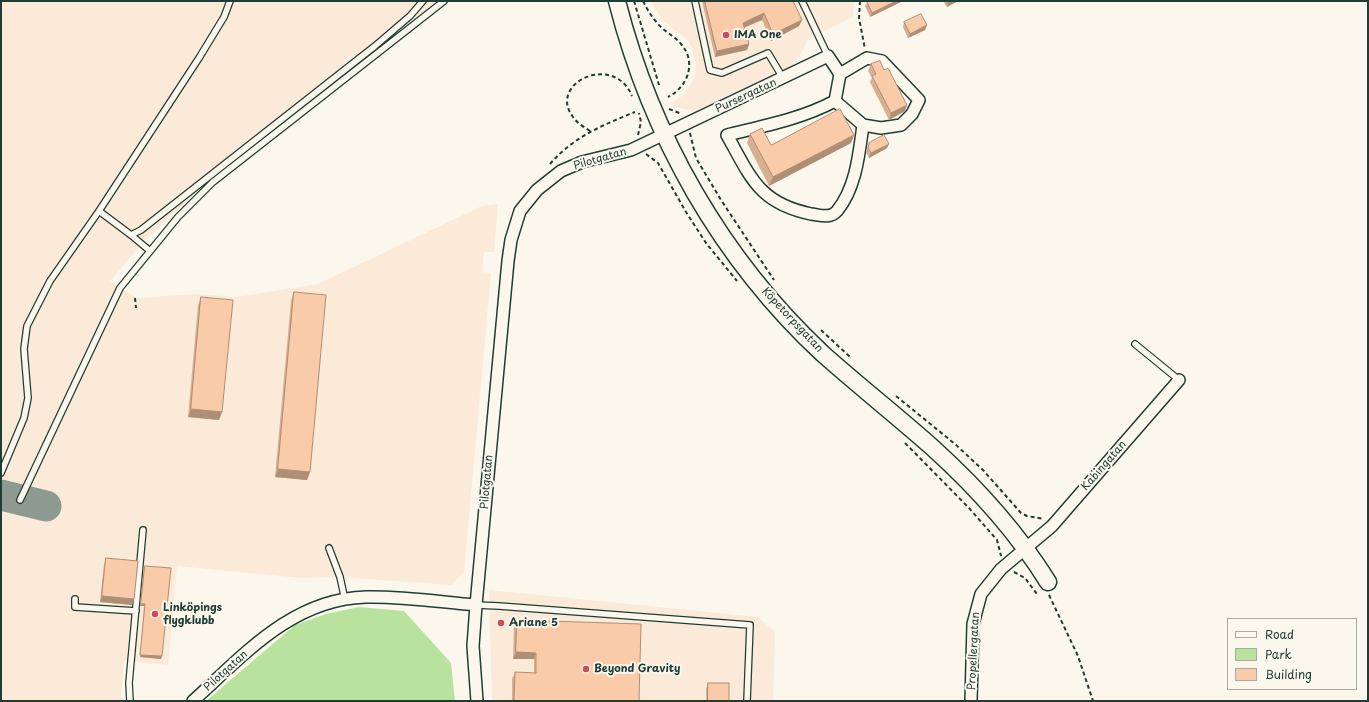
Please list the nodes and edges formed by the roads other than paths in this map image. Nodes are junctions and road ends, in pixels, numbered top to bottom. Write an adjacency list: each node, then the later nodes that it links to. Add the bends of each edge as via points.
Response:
1 (230, 1): 13 (lane, via 224,17 199,58)
2 (423, 1): 14 (lane, via 410,16 375,46 142,230)
3 (444, 1): 15 (lane, via 212,182)
4 (617, 1): 12 (street, Köpetorpsgatan, via 633,58)
5 (695, 1): 9 (lane, via 710,70 722,73 768,53)
6 (802, 1): 7 (lane)
7 (828, 56): 8 (street); 9 (street, Pursergatan)
8 (840, 74): 10 (street); 11 (street, via 867,58 882,61 919,100 912,114 901,125 882,128)
9 (783, 78): 12 (street, Pursergatan)
10 (835, 101): 11 (street); 11 (street, via 798,118 727,135 744,169 762,192 791,209 828,217 836,212 850,187 858,160)
11 (863, 125)
12 (664, 134): 22 (street, Köpetorpsgatan, via 687,180 718,232 766,294 822,353 952,466); 26 (street, Pilotgatan, via 615,155 582,162 561,171 529,199 520,211 507,268)
13 (99, 211): 14 (lane); 18 (lane, via 50,282 27,326 24,349 28,398 24,418)
14 (130, 235): 15 (lane)
15 (150, 251): 19 (lane, via 120,288)
16 (1135, 344): 17 (lane)
17 (1179, 380): 22 (street, Kabingatan, via 1052,526)
18 (1, 473)
19 (20, 500)
20 (143, 530): 27 (lane)
21 (329, 548): 25 (lane)
22 (1026, 549): 23 (street, Köpetorpsgatan); 32 (street, Propellergatan, via 1001,569 981,594 973,624)
23 (1048, 582)
24 (75, 599): 27 (lane, via 75,607)
25 (345, 600): 26 (street, Pilotgatan, via 366,597); 29 (street, Pilotgatan, via 320,606 281,624)
26 (476, 605): 30 (street, via 473,646); 31 (lane, via 750,625)
27 (136, 611): 28 (lane)
28 (130, 701)
29 (193, 701)
30 (477, 701)
31 (747, 701)
32 (972, 701)

